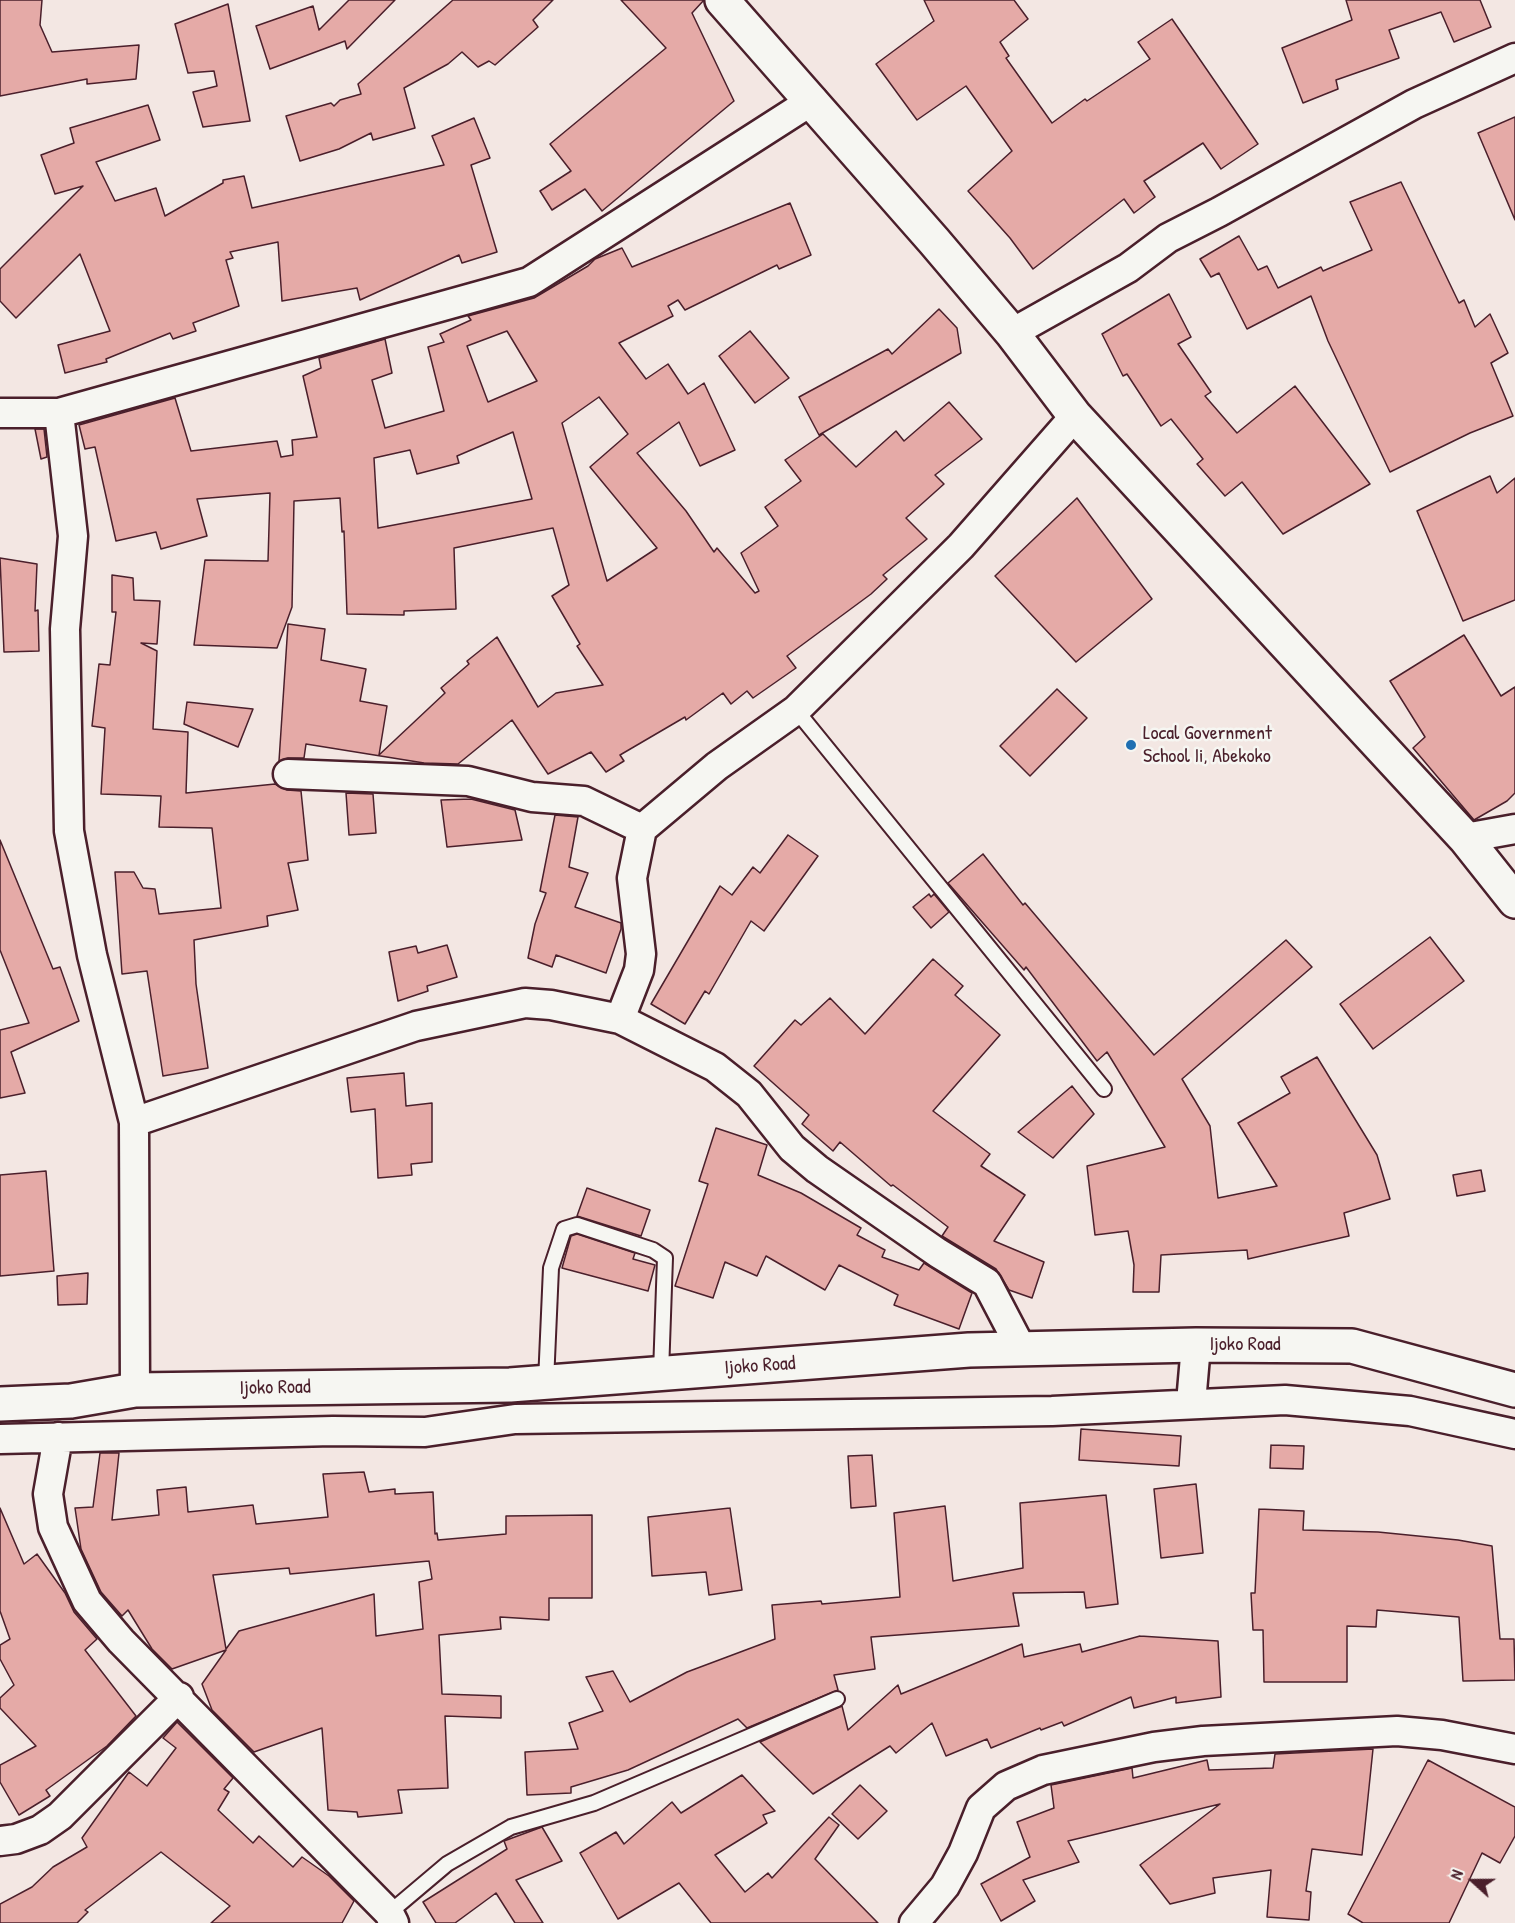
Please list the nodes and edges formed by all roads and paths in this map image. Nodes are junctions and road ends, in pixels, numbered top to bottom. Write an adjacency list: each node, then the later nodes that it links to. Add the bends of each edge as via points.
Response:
1 (722, 0): 3 (main road)
2 (1515, 58): 4 (street, via 1414,104 1168,238 1128,268)
3 (813, 100): 4 (main road); 6 (street, via 529,282)
4 (1012, 333): 7 (main road)
5 (0, 413): 6 (street)
6 (59, 413): 16 (street, via 73,537 65,629 69,831 92,955)
7 (1075, 416): 8 (street, via 961,546); 12 (main road)
8 (796, 710): 10 (street, via 717,766); 15 (lane)
9 (288, 774): 10 (street, via 468,781 532,797 584,801)
10 (642, 829): 14 (street, via 632,878 641,954 639,970)
11 (1515, 829): 12 (street)
12 (1465, 838): 13 (main road)
13 (1515, 901)
14 (620, 1019): 16 (street, via 551,1005 525,1004 416,1026); 18 (street, via 715,1067 749,1094 792,1148 817,1169 987,1283)
15 (1104, 1089)
16 (134, 1122): 21 (street)
17 (1196, 1345): 18 (main road, Ijoko Road); 22 (main road, Ijoko Road, via 1352,1346); 23 (street)
18 (1021, 1348): 19 (main road, Ijoko Road)
19 (661, 1373): 20 (main road, Ijoko Road); 20 (lane, via 665,1258 653,1250 577,1225 564,1229 551,1268)
20 (546, 1382): 21 (main road, Ijoko Road)
21 (135, 1390): 24 (main road, Ijoko Road, via 71,1401)
22 (1515, 1390)
23 (1191, 1403): 25 (street, via 1285,1400 1410,1411); 26 (street, via 1052,1411 514,1419 425,1431)
24 (0, 1404)
25 (1515, 1434)
26 (58, 1437): 27 (street); 28 (street, via 48,1494 53,1527 87,1601 121,1641)
27 (0, 1439)
28 (179, 1697): 31 (street, via 60,1816 40,1830); 32 (street)
29 (837, 1699): 32 (lane, via 594,1803 511,1827 447,1864)
30 (1515, 1749): 33 (street, via 1397,1731 1203,1741 1043,1770 1006,1786 981,1808 945,1886)
31 (0, 1841)
32 (392, 1918)
33 (914, 1923)

